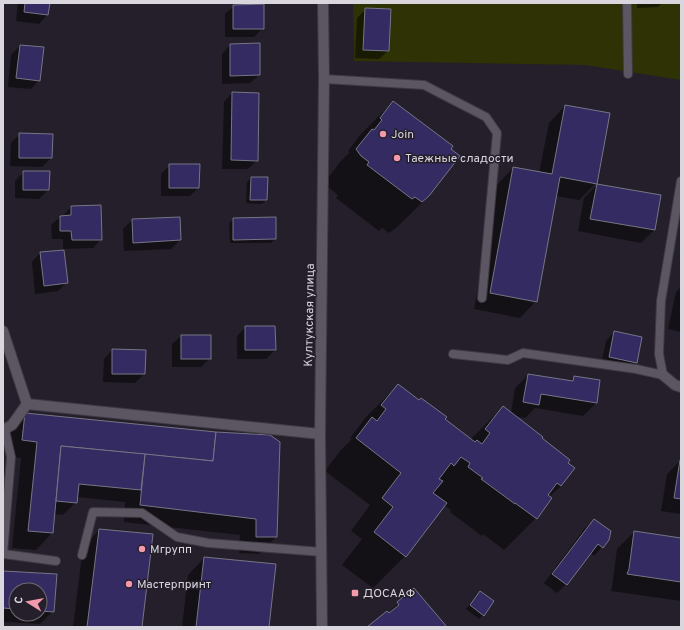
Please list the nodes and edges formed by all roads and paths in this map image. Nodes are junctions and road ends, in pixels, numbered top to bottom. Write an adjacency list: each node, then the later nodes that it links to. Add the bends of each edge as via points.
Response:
1 (323, 3): 4 (street, Култукская улица)
2 (627, 3): 3 (lane)
3 (628, 74)
4 (324, 79): 6 (lane, via 424,85 486,117 497,134); 13 (street, Култукская улица)
5 (681, 181): 9 (lane, via 661,301 659,354)
6 (482, 298)
7 (3, 331): 11 (street)
8 (453, 354): 9 (lane, via 508,360 523,354)
9 (663, 375): 10 (street)
10 (681, 387)
11 (27, 404): 12 (street, via 12,426); 13 (street)
12 (4, 430): 15 (lane, via 11,457)
13 (320, 434): 14 (street, Култукская улица)
14 (322, 552): 16 (lane, via 177,538 142,513 93,512); 18 (street, Култукская улица)
15 (3, 554): 17 (lane)
16 (82, 555)
17 (56, 561)
18 (322, 627)

